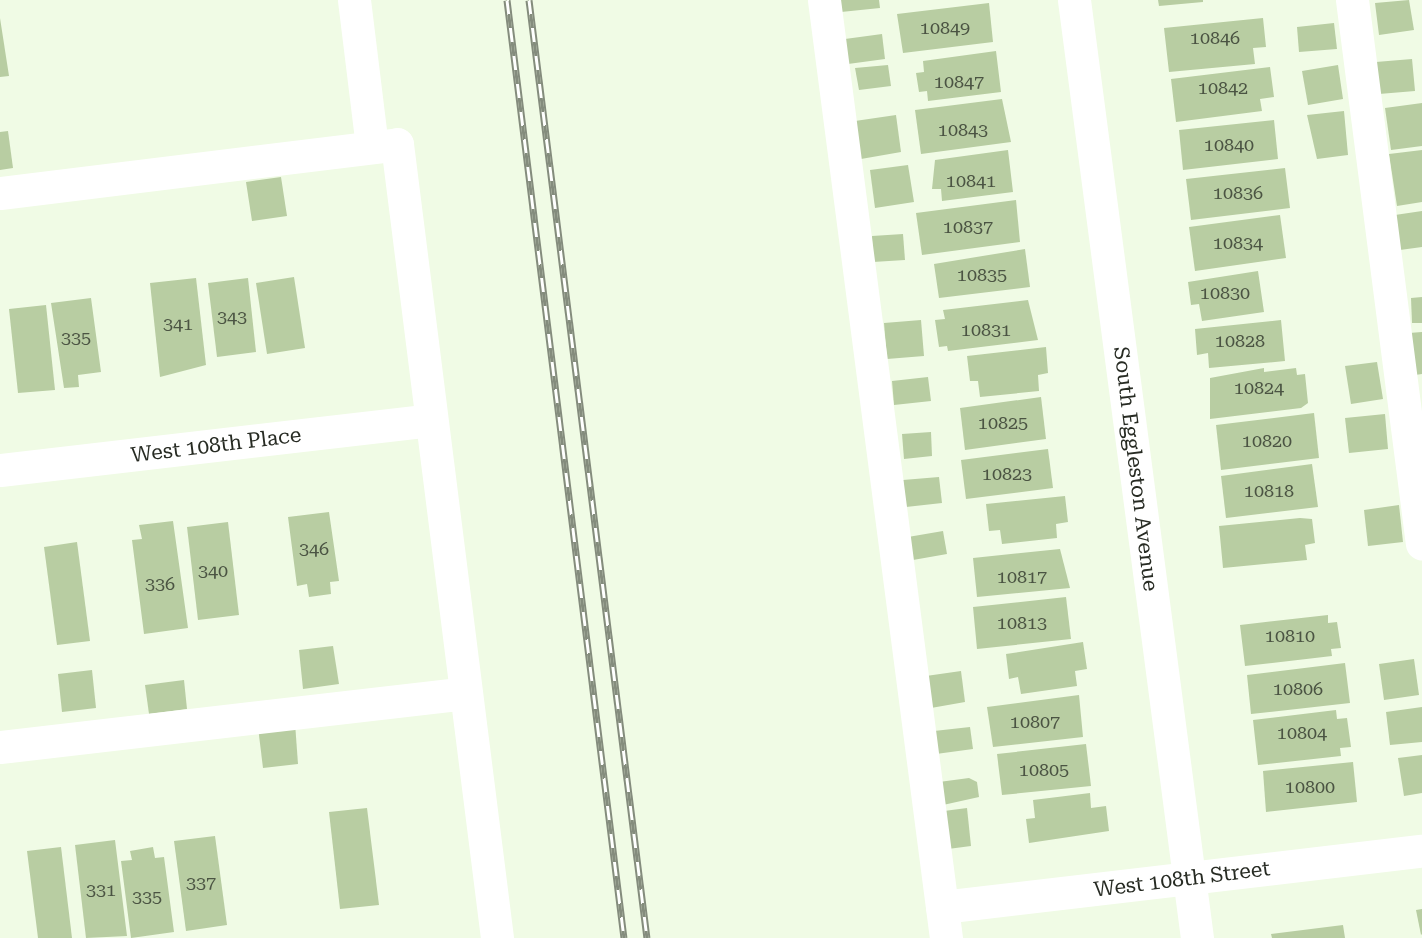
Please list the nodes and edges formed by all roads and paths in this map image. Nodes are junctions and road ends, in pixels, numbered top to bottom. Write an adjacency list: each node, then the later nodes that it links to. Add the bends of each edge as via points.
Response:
1 (354, 0): 5 (street)
2 (824, 0): 14 (street)
3 (1074, 0): 13 (street, South Eggleston Avenue)
4 (1352, 0): 9 (street)
5 (372, 147): 6 (street); 7 (street, via 397,144)
6 (0, 193)
7 (431, 420): 8 (street, West 108th Place); 10 (street)
8 (0, 471)
9 (1422, 544)
10 (466, 693): 11 (street); 15 (street)
11 (0, 747)
12 (1422, 850): 13 (street, West 108th Street)
13 (1189, 878): 14 (street, West 108th Street); 16 (street, South Eggleston Avenue)
14 (944, 923)
15 (497, 938)
16 (1197, 938)

